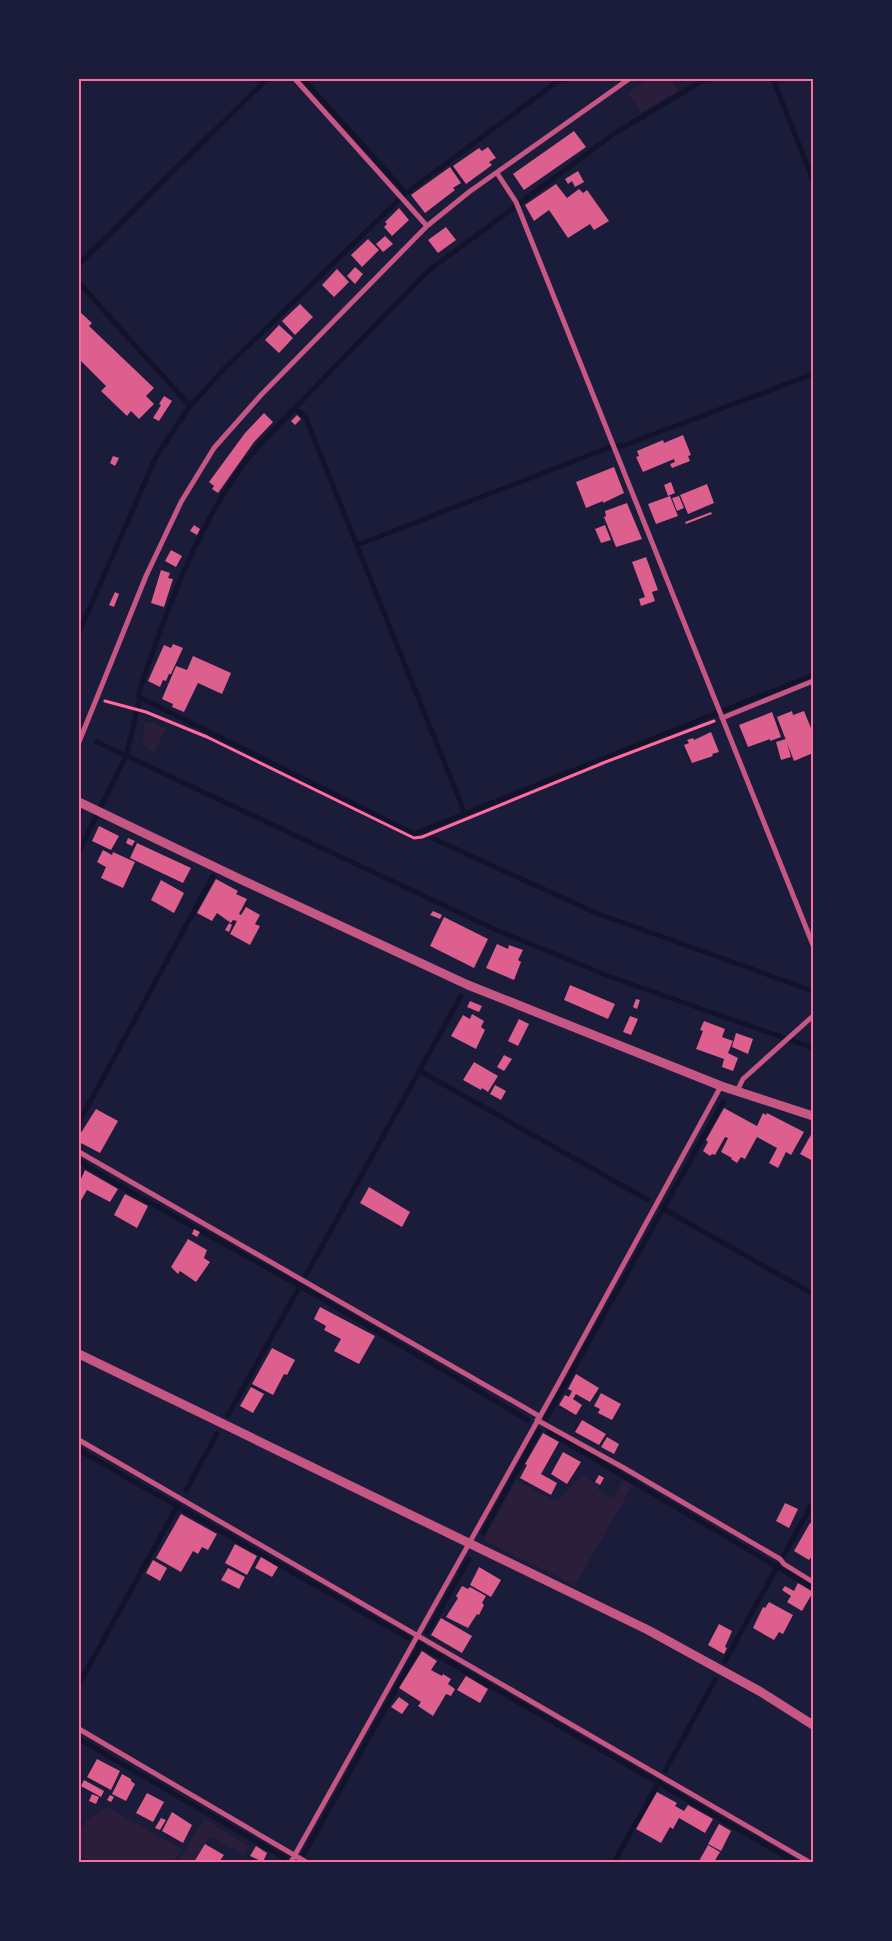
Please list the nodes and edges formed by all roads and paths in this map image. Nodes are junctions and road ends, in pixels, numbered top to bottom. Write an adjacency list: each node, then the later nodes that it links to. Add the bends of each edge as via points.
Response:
1 (295, 79): 4 (street)
2 (629, 79): 3 (street)
3 (497, 173): 4 (street); 7 (street, via 520,210)
4 (427, 226): 6 (street, via 261,395 214,448 181,502 146,576)
5 (813, 681): 7 (street)
6 (98, 697): 7 (path, via 207,737 414,838); 8 (street)
7 (720, 714): 10 (street)
8 (79, 742)
9 (79, 802): 12 (street, via 468,985)
10 (813, 945)
11 (813, 1016): 13 (street, via 743,1079)
12 (721, 1086): 13 (street); 17 (street)
13 (737, 1091): 14 (street)
14 (813, 1116)
15 (79, 1152): 17 (street)
16 (79, 1354): 19 (street)
17 (538, 1418): 19 (street); 20 (street, via 747,1539)
18 (79, 1440): 21 (street)
19 (468, 1542): 21 (street); 22 (street, via 648,1630 761,1692)
20 (813, 1582)
21 (417, 1635): 24 (street); 27 (street)
22 (813, 1725)
23 (79, 1729): 24 (street)
24 (294, 1856): 25 (street); 26 (street)
25 (291, 1862)
26 (306, 1862)
27 (809, 1862)

